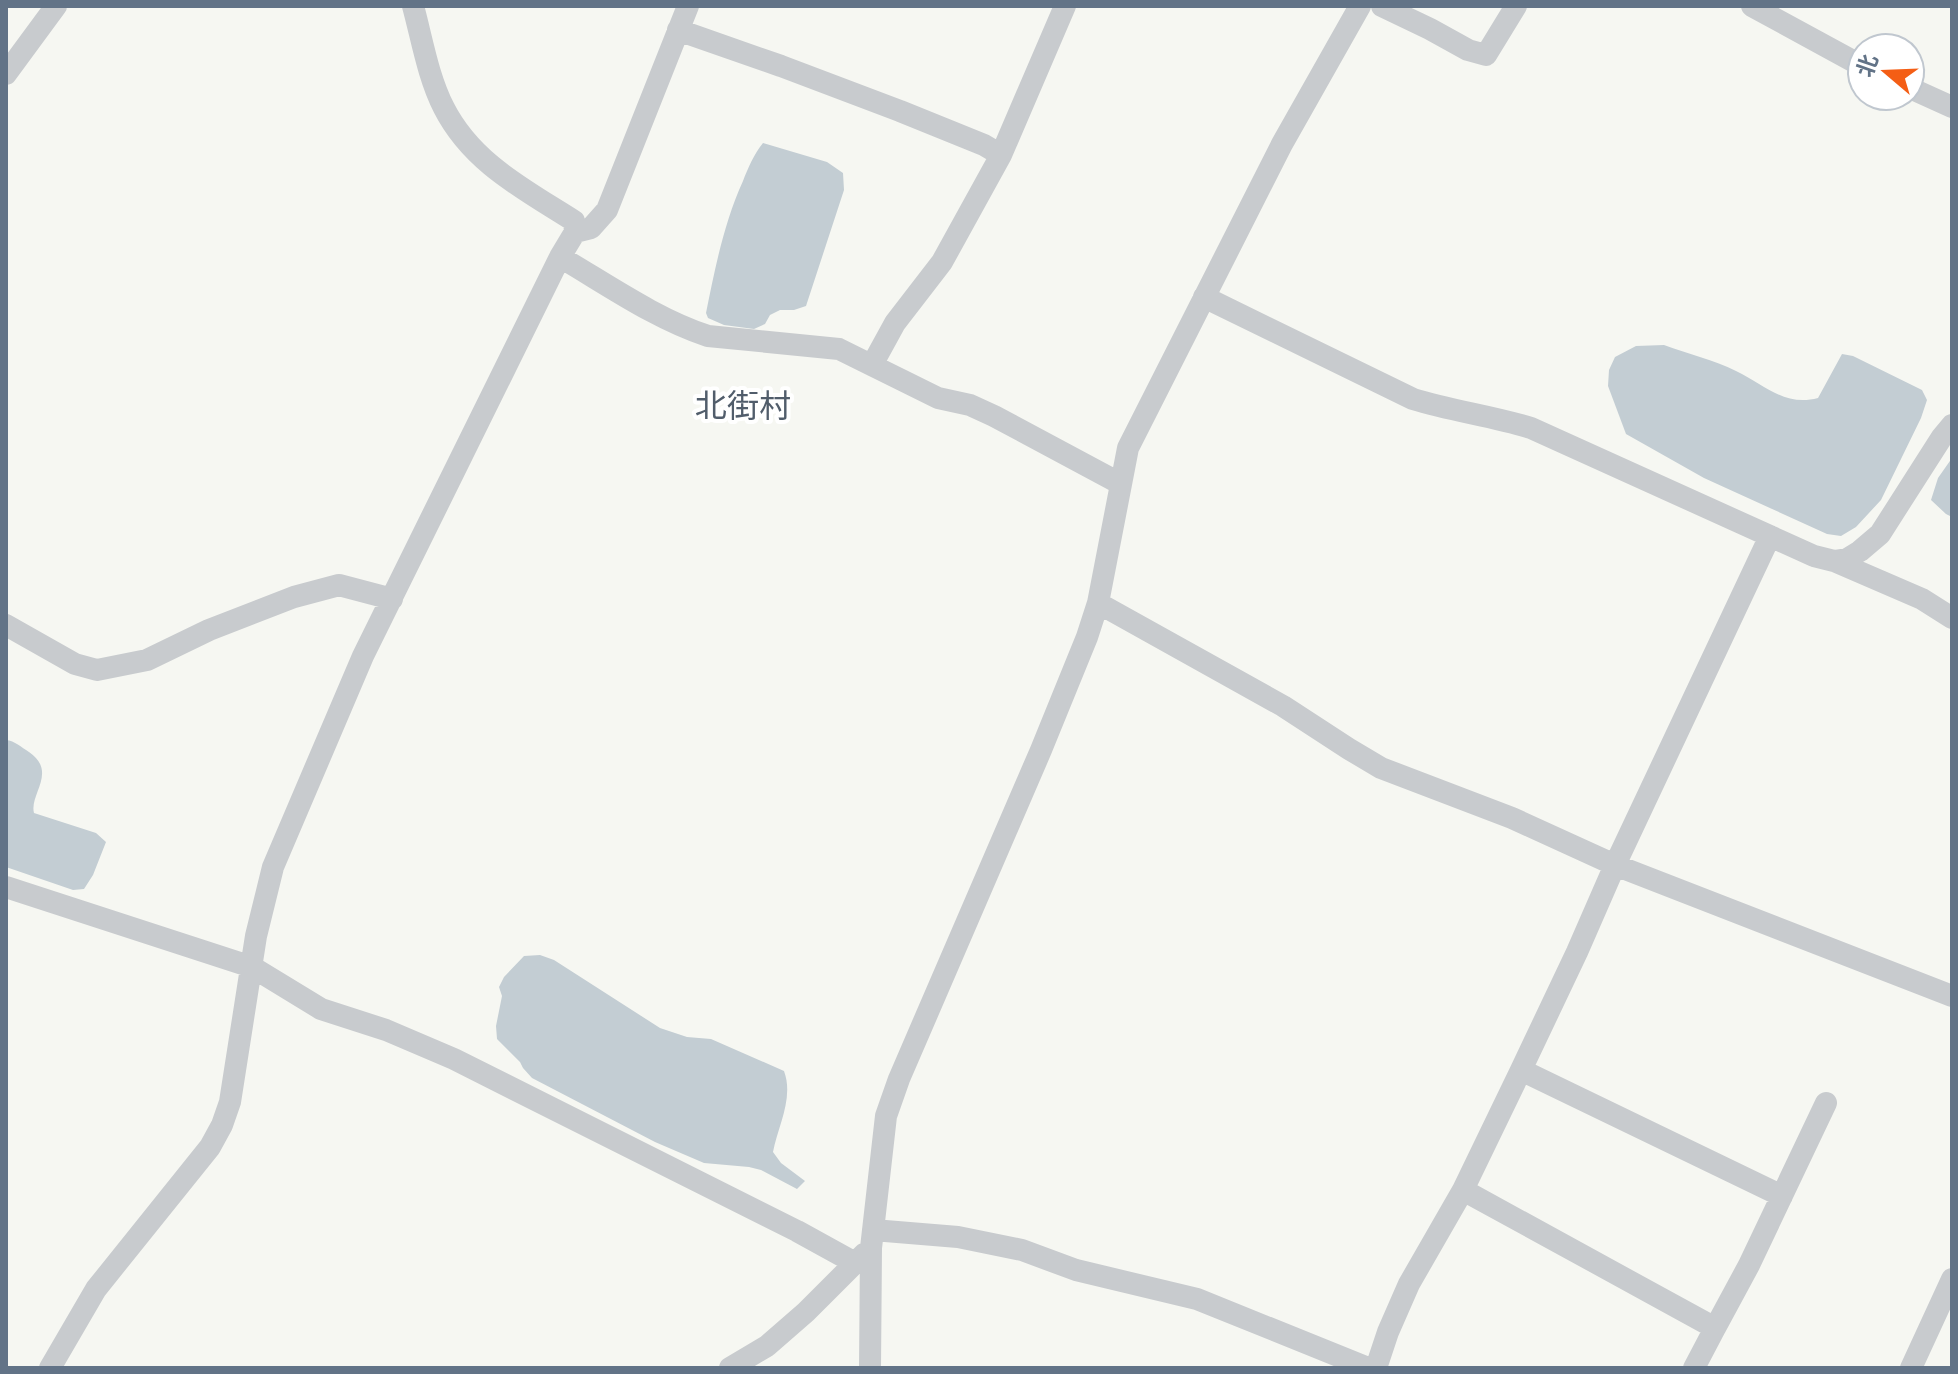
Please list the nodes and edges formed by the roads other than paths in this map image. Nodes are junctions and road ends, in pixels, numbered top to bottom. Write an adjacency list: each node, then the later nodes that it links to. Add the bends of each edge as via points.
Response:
1 (56, 6): 11 (street)
2 (413, 6): 15 (street, via 444,107 464,137 492,168 574,221)
3 (688, 6): 9 (street)
4 (1065, 6): 14 (street)
5 (1360, 6): 17 (street)
6 (1382, 6): 7 (street, via 1486,55)
7 (1516, 6)
8 (1752, 6): 10 (street)
9 (678, 30): 14 (street, via 900,111); 15 (street, via 607,210 591,228)
10 (1846, 57)
11 (6, 74)
12 (1926, 95): 13 (street)
13 (1952, 107)
14 (1001, 155): 18 (street, via 942,262 895,323)
15 (575, 232): 16 (street)
16 (560, 257): 18 (street, via 661,316 708,336 839,349); 23 (street)
17 (1204, 297): 20 (street, via 1128,448); 21 (street, via 1413,399 1531,428)
18 (872, 365): 20 (street, via 938,398 970,405)
19 (1952, 425): 22 (street, via 1880,534 1847,559)
20 (1121, 484): 24 (street)
21 (1770, 536): 22 (street); 27 (street)
22 (1834, 561): 25 (street, via 1922,599)
23 (392, 599): 26 (street, via 339,585 209,630 147,660 97,670 75,664); 29 (street, via 273,867)
24 (1098, 603): 27 (street, via 1283,706 1381,768); 35 (street, via 1041,750 899,1079 886,1116)
25 (1952, 618)
26 (6, 625)
27 (1615, 865): 30 (street); 31 (street)
28 (6, 887): 29 (street)
29 (252, 967): 35 (street, via 321,1009 454,1059 797,1231); 39 (street, via 237,1068 222,1125 96,1289)
30 (1952, 996)
31 (1521, 1070): 33 (street); 34 (street)
32 (1826, 1103): 34 (street)
33 (1463, 1190): 38 (street); 43 (street, via 1409,1284)
34 (1782, 1196): 38 (street)
35 (866, 1247): 40 (street, via 806,1312 767,1346); 41 (street); 42 (street, via 958,1237 1022,1250 1076,1270 1197,1299)
36 (1952, 1279): 37 (street)
37 (1943, 1318): 45 (street)
38 (1715, 1328): 44 (street)
39 (50, 1368)
40 (730, 1368)
41 (870, 1368)
42 (1368, 1368)
43 (1376, 1368)
44 (1694, 1368)
45 (1911, 1368)

